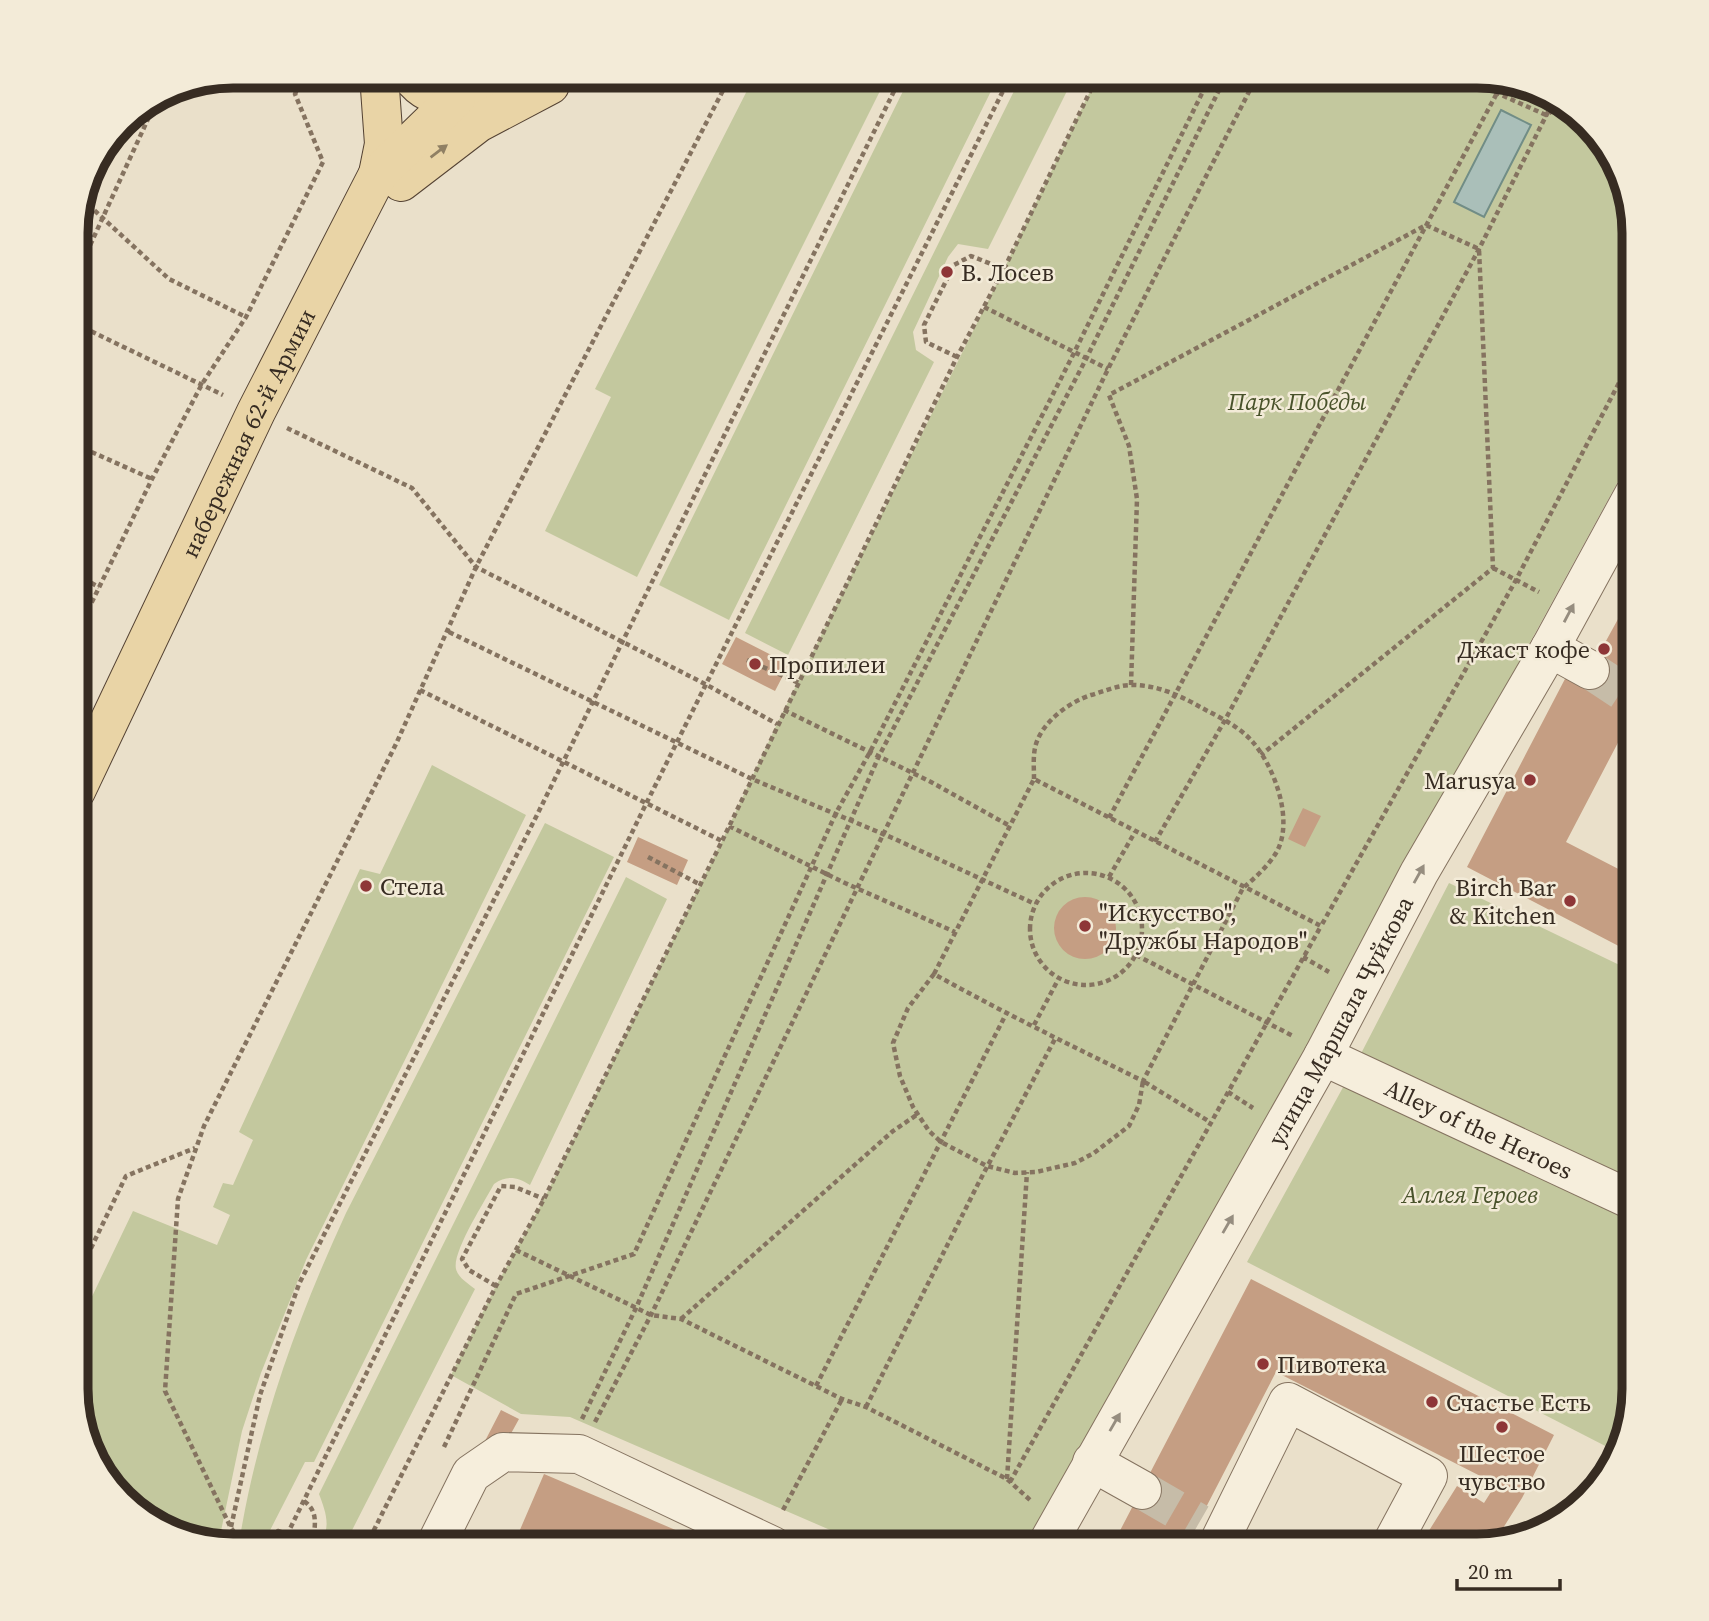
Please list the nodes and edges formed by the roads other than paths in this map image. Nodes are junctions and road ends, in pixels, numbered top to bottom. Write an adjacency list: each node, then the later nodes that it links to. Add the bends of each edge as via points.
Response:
1 (379, 88): 7 (main road)
2 (400, 88): 7 (main road)
3 (423, 88): 4 (main road, via 440,97)
4 (477, 88)
5 (480, 88): 7 (main road, набережная 62-й Армии)
6 (547, 88): 8 (main road, one-way to 6, via 415,170 478,122)
7 (381, 159): 8 (main road, набережная 62-й Армии)
8 (351, 228): 12 (main road, набережная 62-й Армии, via 256,412)
9 (1621, 516): 10 (street, улица Маршала Чуйкова, one-way to 9)
10 (1550, 648): 11 (street); 13 (street, улица Маршала Чуйкова, one-way to 10, via 1419,873)
11 (1590, 670)
12 (88, 766)
13 (1323, 1056): 14 (street, Alley of the Heroes); 15 (street, улица Маршала Чуйкова, one-way to 13)
14 (1621, 1195)
15 (1092, 1462): 16 (street); 19 (street, улица Маршала Чуйкова)
16 (1142, 1490)
17 (441, 1534): 18 (street, via 471,1474 503,1452 572,1454)
18 (747, 1534)
19 (1053, 1534)
20 (1213, 1534): 21 (street, via 1288,1402 1428,1476)
21 (1397, 1534)

